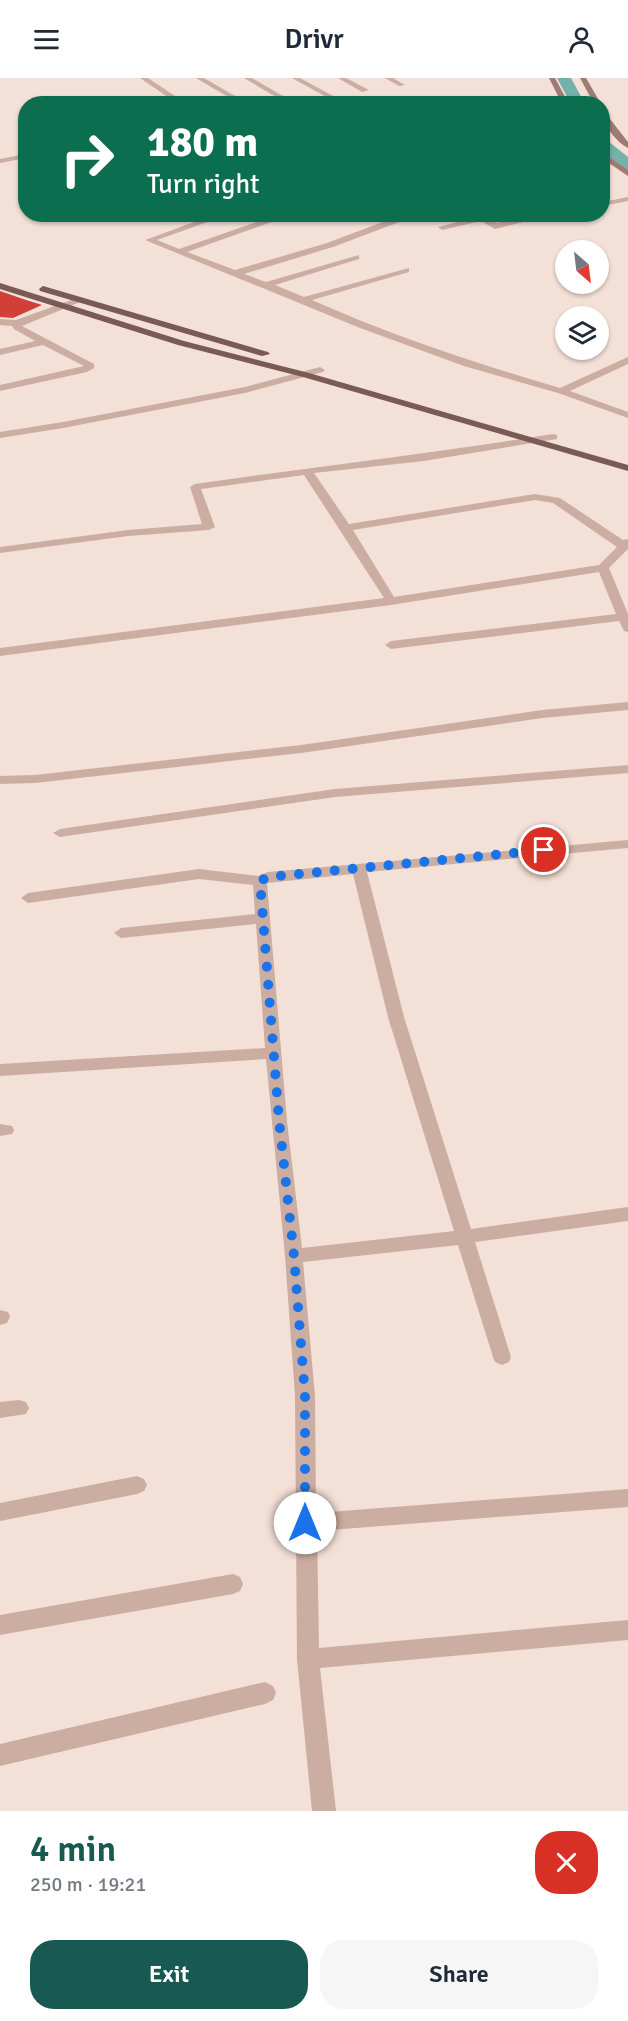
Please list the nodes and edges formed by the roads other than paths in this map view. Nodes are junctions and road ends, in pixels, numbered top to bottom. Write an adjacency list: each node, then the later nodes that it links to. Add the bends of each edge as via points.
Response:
1 (143, 78): 11 (street)
2 (199, 78): 12 (street)
3 (247, 78): 13 (street)
4 (295, 78): 14 (street)
5 (341, 78): 10 (street)
6 (388, 78): 9 (street)
7 (552, 78): 15 (street)
8 (583, 78): 16 (street)
9 (400, 85)
10 (365, 90)
11 (171, 96)
12 (232, 96)
13 (280, 96)
14 (330, 96)
15 (562, 96)
16 (593, 96)
17 (610, 125): 18 (street)
18 (628, 146)
19 (18, 158): 21 (street)
20 (610, 160): 22 (street)
21 (0, 161)
22 (628, 174)
23 (628, 199): 24 (street)
24 (610, 203)
25 (202, 222): 34 (street, via 149,240)
26 (266, 222): 34 (street)
27 (391, 222): 37 (street)
28 (474, 222): 31 (street)
29 (483, 222): 30 (street, via 495,226)
30 (514, 222)
31 (442, 227)
32 (474, 231): 33 (street)
33 (441, 237)
34 (180, 251): 37 (street)
35 (356, 257): 39 (street)
36 (406, 270): 42 (street)
37 (236, 273): 39 (street)
38 (0, 276): 41 (main road)
39 (267, 285): 42 (street)
40 (0, 286): 43 (main road)
41 (80, 300): 43 (street); 49 (main road)
42 (304, 300): 52 (street, via 467,364)
43 (64, 307): 45 (street); 50 (main road, via 181,343)
44 (0, 322): 45 (street)
45 (17, 323): 46 (street, via 17,327)
46 (44, 342): 47 (street); 51 (street, via 91,366)
47 (0, 352)
48 (628, 360): 52 (street)
49 (320, 370): 50 (street); 55 (main road)
50 (306, 375): 54 (street, via 273,385); 56 (main road)
51 (0, 388)
52 (561, 391): 53 (street)
53 (628, 415)
54 (0, 435)
55 (554, 437): 56 (street); 57 (main road)
56 (532, 442): 58 (main road); 59 (street)
57 (628, 458)
58 (628, 468)
59 (307, 471): 60 (street); 62 (street, via 195,487 209,526)
60 (346, 528): 61 (street, via 535,497 556,500); 64 (street)
61 (626, 544): 63 (street)
62 (0, 550)
63 (603, 568): 64 (street); 65 (street)
64 (391, 602): 67 (street)
65 (626, 622): 66 (street)
66 (392, 645)
67 (0, 652)
68 (628, 706): 70 (street, via 542,714 301,749)
69 (628, 769): 71 (street, via 335,793)
70 (0, 780)
71 (60, 833)
72 (628, 844): 73 (street)
73 (359, 867): 74 (street); 81 (street, via 396,1017)
74 (260, 881): 75 (street, via 199,874); 76 (street)
75 (28, 898)
76 (264, 918): 77 (street); 78 (street)
77 (121, 933)
78 (274, 1053): 79 (street); 82 (street)
79 (0, 1070)
80 (628, 1214): 81 (street)
81 (464, 1237): 82 (street); 83 (street)
82 (294, 1256): 87 (street, via 305,1396)
83 (502, 1357)
84 (137, 1485): 86 (street)
85 (628, 1498): 87 (street)
86 (0, 1512)
87 (305, 1523): 91 (street)
88 (233, 1584): 89 (street)
89 (0, 1625)
90 (628, 1630): 91 (street)
91 (308, 1659): 94 (street)
92 (265, 1693): 93 (street)
93 (0, 1755)
94 (324, 1811)

